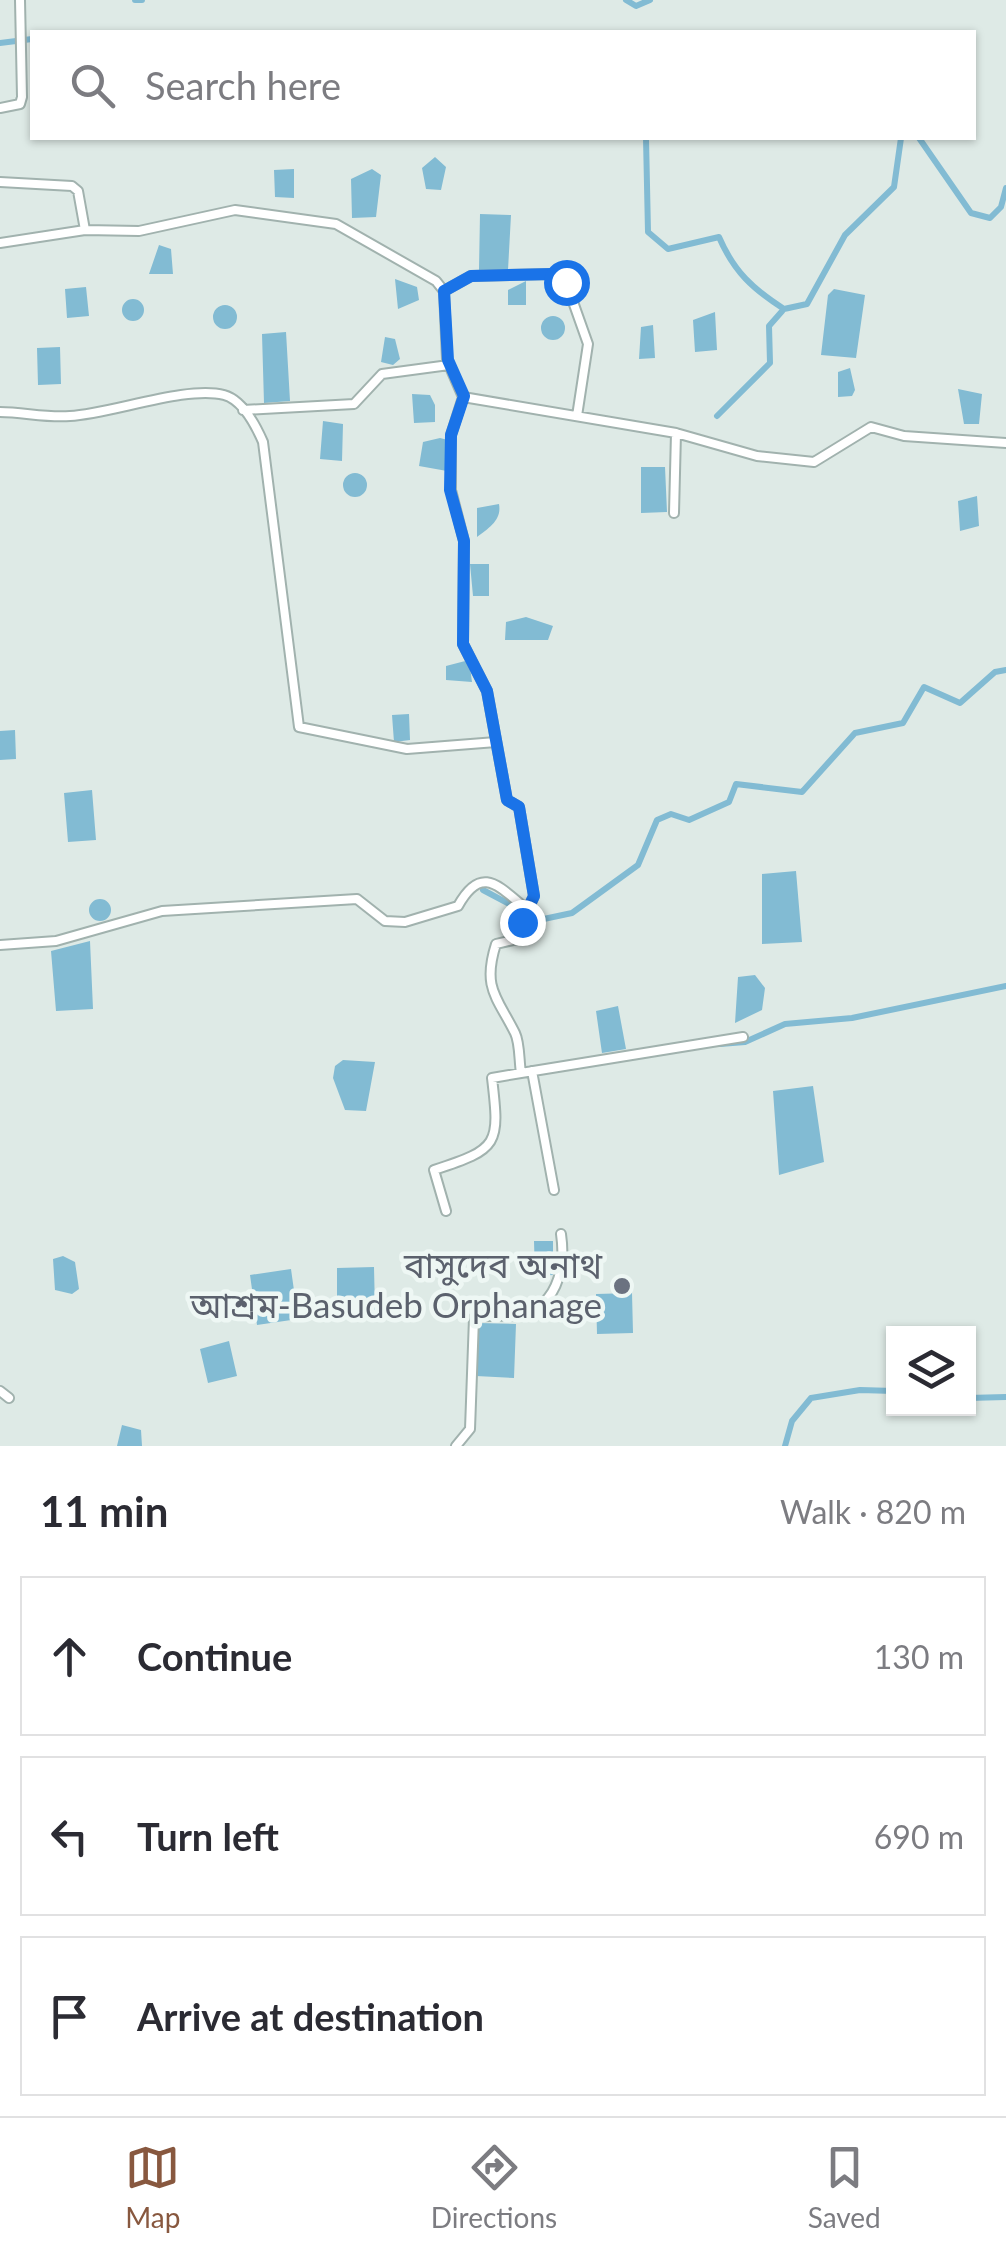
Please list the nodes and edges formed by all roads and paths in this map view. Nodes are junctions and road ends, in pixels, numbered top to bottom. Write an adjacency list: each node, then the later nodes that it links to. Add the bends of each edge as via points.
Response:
1 (20, 0): 2 (street, via 22,102)
2 (0, 108)
3 (0, 182): 4 (street, via 72,186)
4 (85, 230): 5 (street); 6 (street, via 139,231 235,210 336,224)
5 (0, 243)
6 (444, 291): 7 (street); 11 (street, via 471,276 553,274 566,282 589,357)
7 (450, 364): 8 (street); 9 (street, via 382,374 354,404)
8 (464, 396): 11 (street); 15 (street, via 451,435 450,490 464,541 463,644 487,691)
9 (244, 410): 10 (street, via 223,395 70,416); 15 (street, via 262,439 299,727 408,748)
10 (0, 412)
11 (576, 416): 12 (street)
12 (676, 433): 13 (street, via 757,456 814,462 870,427); 14 (street)
13 (1006, 444)
14 (674, 513)
15 (496, 742): 16 (street, via 507,800 519,807 534,896)
16 (528, 910): 17 (street, via 482,880 458,906 405,922 385,921 357,898 162,911 56,941); 20 (street, via 522,938 496,944 490,962 493,998 516,1034)
17 (0, 945)
18 (743, 1037): 19 (street)
19 (532, 1070): 20 (street); 21 (street)
20 (520, 1072): 22 (street, via 492,1078 498,1129 492,1145 434,1170)
21 (554, 1190)
22 (446, 1211)
23 (561, 1234): 26 (street, via 566,1264 560,1282 533,1311 474,1318 470,1429)
24 (0, 1392): 25 (street)
25 (9, 1398)
26 (456, 1446)

